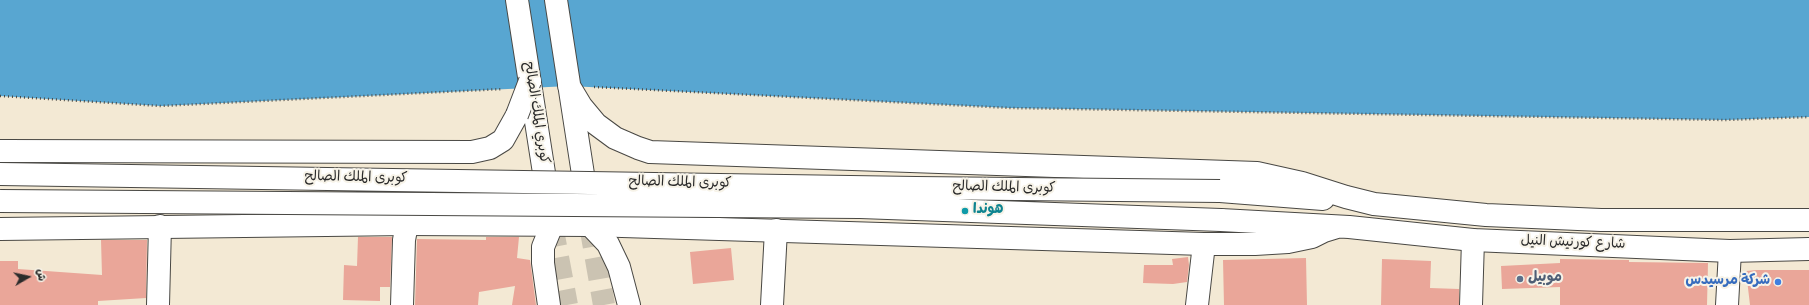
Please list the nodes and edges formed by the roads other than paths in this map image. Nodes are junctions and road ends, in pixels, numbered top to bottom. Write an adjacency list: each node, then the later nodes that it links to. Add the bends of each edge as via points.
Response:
1 (517, 0): 3 (main road, كوبري الملك الصالح)
2 (556, 0): 4 (main road)
3 (530, 84): 6 (main road, bridge, via 517,115 502,140 490,148 472,152); 13 (main road, كوبري الملك الصالح)
4 (569, 86): 7 (main road, via 580,106 592,120 626,144 650,152); 14 (main road)
5 (0, 151): 6 (main road)
6 (408, 152): 12 (main road, via 417,163 424,188 422,202)
7 (732, 154): 10 (main road, via 1257,173 1302,183); 17 (main road)
8 (0, 174): 10 (main road, كوبرى الملك الصالح, bridge, via 1220,191)
9 (0, 201): 16 (main road, كوبرى الملك الصالح, bridge, via 860,207 1221,220)
10 (1360, 202): 11 (main road, شارع كورنيش النيل, via 1486,215 1593,220)
11 (1809, 220)
12 (407, 224): 13 (main road); 15 (main road); 25 (main road, via 404,240)
13 (552, 225): 14 (main road); 26 (main road, via 543,247)
14 (590, 225): 17 (main road); 27 (main road, via 608,244 619,267)
15 (160, 226): 18 (main road); 24 (main road)
16 (1337, 227): 20 (main road, شارع كورنيش النيل); 21 (main road, via 1288,242)
17 (735, 228): 19 (main road)
18 (0, 229)
19 (776, 230): 21 (main road); 28 (main road)
20 (1473, 240): 23 (main road, شارع كورنيش النيل); 30 (main road)
21 (1204, 244): 29 (main road)
22 (1809, 249): 23 (main road, شارع كورنيش النيل)
23 (1730, 251): 31 (main road)
24 (158, 305)
25 (402, 305)
26 (549, 305)
27 (629, 305)
28 (772, 305)
29 (1197, 305)
30 (1471, 305)
31 (1728, 305)

